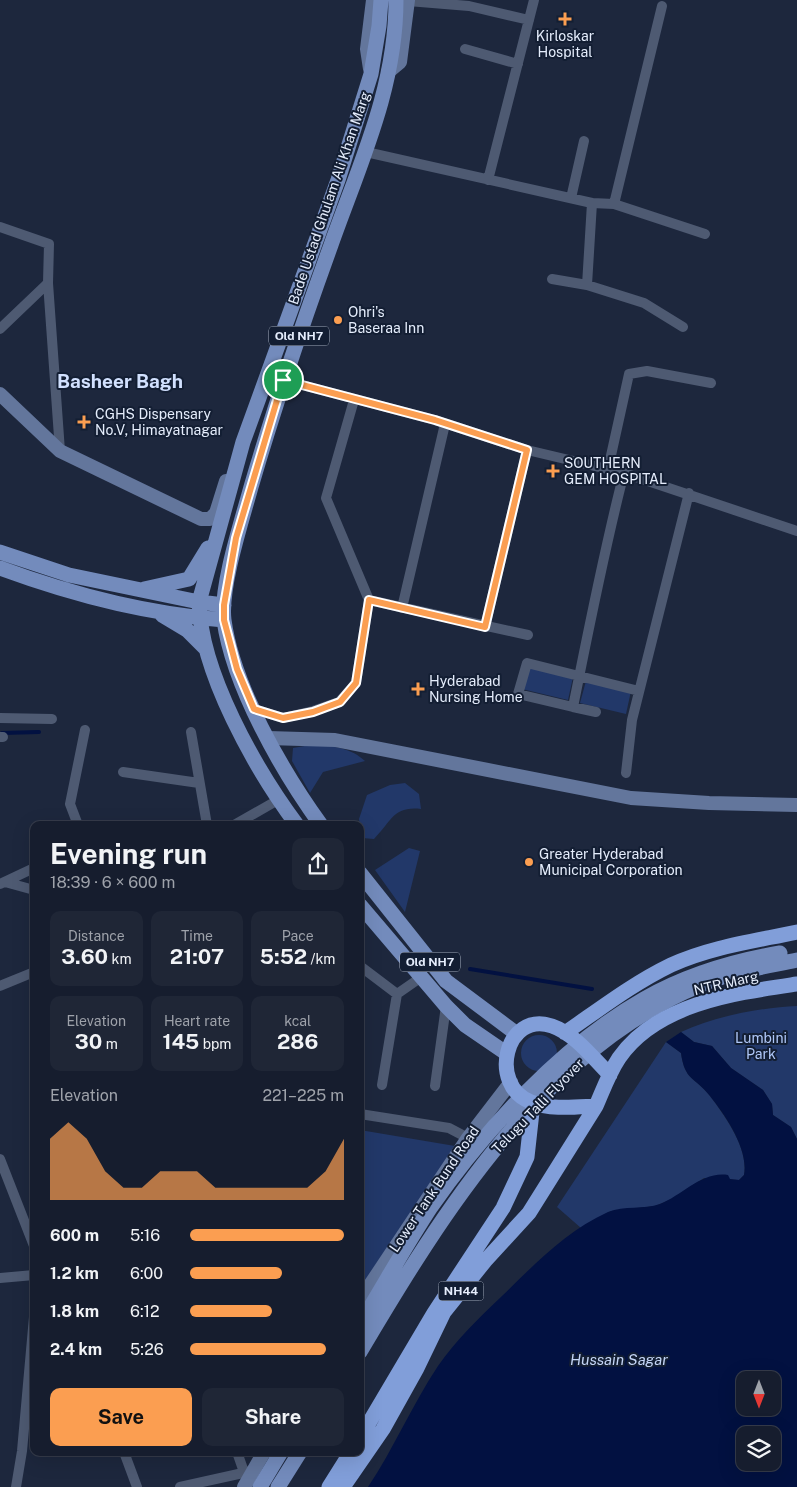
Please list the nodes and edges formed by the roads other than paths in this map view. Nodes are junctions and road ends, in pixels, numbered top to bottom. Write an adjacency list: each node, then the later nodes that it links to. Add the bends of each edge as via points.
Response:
1 (373, 0): 10 (street, via 367,49)
2 (381, 0): 10 (main road, Old NH7)
3 (404, 0): 6 (street, via 469,6); 9 (main road, Old NH7); 9 (street, via 400,62)
4 (534, 0): 6 (street)
5 (662, 6): 16 (street)
6 (529, 20): 8 (street)
7 (466, 49): 8 (street)
8 (518, 64): 13 (street)
9 (388, 72): 12 (main road, Bade Ustad Ghulam Ali Khan Marg / Old NH7)
10 (371, 74): 33 (main road, Bade Ustad Ghulam Ali Khan Marg / Old NH7, via 338,180)
11 (584, 140): 14 (street)
12 (366, 152): 13 (street); 24 (main road, Bade Ustad Ghulam Ali Khan Marg / Old NH7)
13 (488, 180): 14 (street)
14 (571, 198): 15 (street)
15 (592, 203): 16 (street); 21 (street)
16 (614, 204): 18 (street)
17 (0, 227): 20 (street, via 49,244)
18 (705, 234)
19 (552, 279): 21 (street)
20 (48, 282): 23 (street); 30 (street)
21 (587, 285): 22 (street, via 644,303)
22 (683, 327)
23 (0, 329)
24 (283, 380): 27 (street); 44 (main road, Bade Ustad Ghulam Ali Khan Marg / Old NH7, via 236,538)
25 (711, 383): 31 (street, via 647,371 629,374)
26 (0, 394): 30 (street)
27 (354, 400): 28 (street); 40 (street, via 326,498)
28 (445, 424): 29 (street); 42 (street)
29 (527, 450): 31 (street); 46 (street)
30 (60, 451): 33 (street, via 206,520 216,513 224,483)
31 (608, 470): 32 (street)
32 (624, 473): 34 (street); 49 (street, via 602,559)
33 (232, 481): 35 (main road, Bade Ustad Ghulam Ali Khan Marg / Old NH7)
34 (689, 493): 36 (street); 50 (street)
35 (218, 530): 39 (main road, via 189,579); 41 (main road, Bade Ustad Ghulam Ali Khan Marg / Old NH7)
36 (797, 530)
37 (0, 552): 39 (main road, via 69,575)
38 (0, 568): 43 (main road, via 48,586)
39 (140, 590): 41 (main road)
40 (369, 600): 42 (street); 52 (street, via 356,683 340,702 283,718)
41 (199, 602): 44 (main road); 45 (main road, Bade Ustad Ghulam Ali Khan Marg / Old NH7)
42 (402, 608): 46 (street)
43 (158, 612): 45 (main road); 48 (main road, via 187,630)
44 (224, 613): 45 (main road); 52 (main road, Bade Ustad Ghulam Ali Khan Marg / Old NH7, via 237,669)
45 (199, 618): 48 (main road, Bade Ustad Ghulam Ali Khan Marg / Old NH7)
46 (485, 627): 47 (street)
47 (528, 635)
48 (206, 649): 62 (main road, Bade Ustad Ghulam Ali Khan Marg / Old NH7, via 236,722)
49 (579, 676): 50 (street); 51 (street); 51 (street, via 527,663 518,694)
50 (640, 691): 60 (street, via 632,720)
51 (573, 707): 53 (street)
52 (254, 709): 58 (main road, Bade Ustad Ghulam Ali Khan Marg / Old NH7)
53 (596, 712)
54 (0, 718): 55 (street)
55 (52, 719)
56 (86, 730): 64 (street, via 70,804)
57 (191, 732): 61 (street)
58 (268, 738): 63 (street, via 335,740 631,798); 68 (main road, Bade Ustad Ghulam Ali Khan Marg / Old NH7, via 296,790)
59 (123, 772): 61 (street)
60 (626, 773)
61 (199, 783): 65 (street)
62 (278, 800): 66 (street); 67 (main road, Bade Ustad Ghulam Ali Khan Marg / Old NH7)
63 (797, 804)
64 (76, 821)
65 (206, 821)
66 (242, 821)
67 (294, 821)
68 (318, 821)
69 (30, 870): 71 (street)
70 (364, 878): 84 (main road, Old NH7, via 446,982)
71 (2, 883): 72 (street)
72 (30, 889)
73 (364, 911): 79 (main road, Old NH7)
74 (797, 932): 85 (highway, via 673,964 613,998)
75 (797, 950): 102 (main road, Telugu Talli Flyover, via 745,959 695,975 644,999 591,1035 539,1080 482,1142 431,1208)
76 (797, 960): 103 (main road, Telugu Talli Flyover, via 747,970 698,986 652,1008 602,1043 564,1076 493,1150 445,1214)
77 (364, 970): 82 (street)
78 (30, 974): 81 (street)
79 (420, 978): 82 (street); 83 (main road, Old NH7)
80 (797, 984): 89 (highway, NTR Marg / NH44, via 706,1002 655,1022 620,1057)
81 (0, 986)
82 (397, 994): 91 (street)
83 (446, 1006): 87 (main road, Old NH7); 92 (street)
84 (496, 1020): 86 (main road, Old NH7); 87 (main road, via 494,1032)
85 (565, 1033): 86 (highway, via 539,1024); 89 (highway)
86 (517, 1034): 88 (highway)
87 (485, 1039): 88 (main road, Old NH7)
88 (506, 1053): 90 (highway, via 505,1064)
89 (610, 1075): 94 (highway, NTR Marg / NH44)
90 (511, 1082): 93 (highway, via 516,1091); 96 (street, Lower Tank Bund Road)
91 (382, 1085)
92 (435, 1086)
93 (532, 1103): 94 (highway, via 555,1107); 105 (highway, NH44, via 527,1157 503,1208 434,1313)
94 (596, 1106): 120 (highway, NH44, via 529,1213 444,1312 383,1430)
95 (364, 1115): 96 (street, via 449,1128)
96 (468, 1138): 101 (street, Lower Tank Bund Road)
97 (0, 1159): 98 (street)
98 (30, 1236)
99 (30, 1275): 100 (street)
100 (0, 1278)
101 (364, 1294)
102 (364, 1317)
103 (364, 1346)
104 (30, 1361): 113 (street)
105 (364, 1431)
106 (125, 1456): 114 (street)
107 (239, 1456): 112 (street)
108 (261, 1456): 112 (street)
109 (279, 1456): 117 (main road)
110 (297, 1456): 118 (main road)
111 (348, 1456): 119 (highway)
112 (248, 1471): 115 (street); 116 (street)
113 (16, 1487)
114 (137, 1487)
115 (180, 1487)
116 (244, 1487)
117 (260, 1487)
118 (278, 1487)
119 (329, 1487)
120 (343, 1487)

